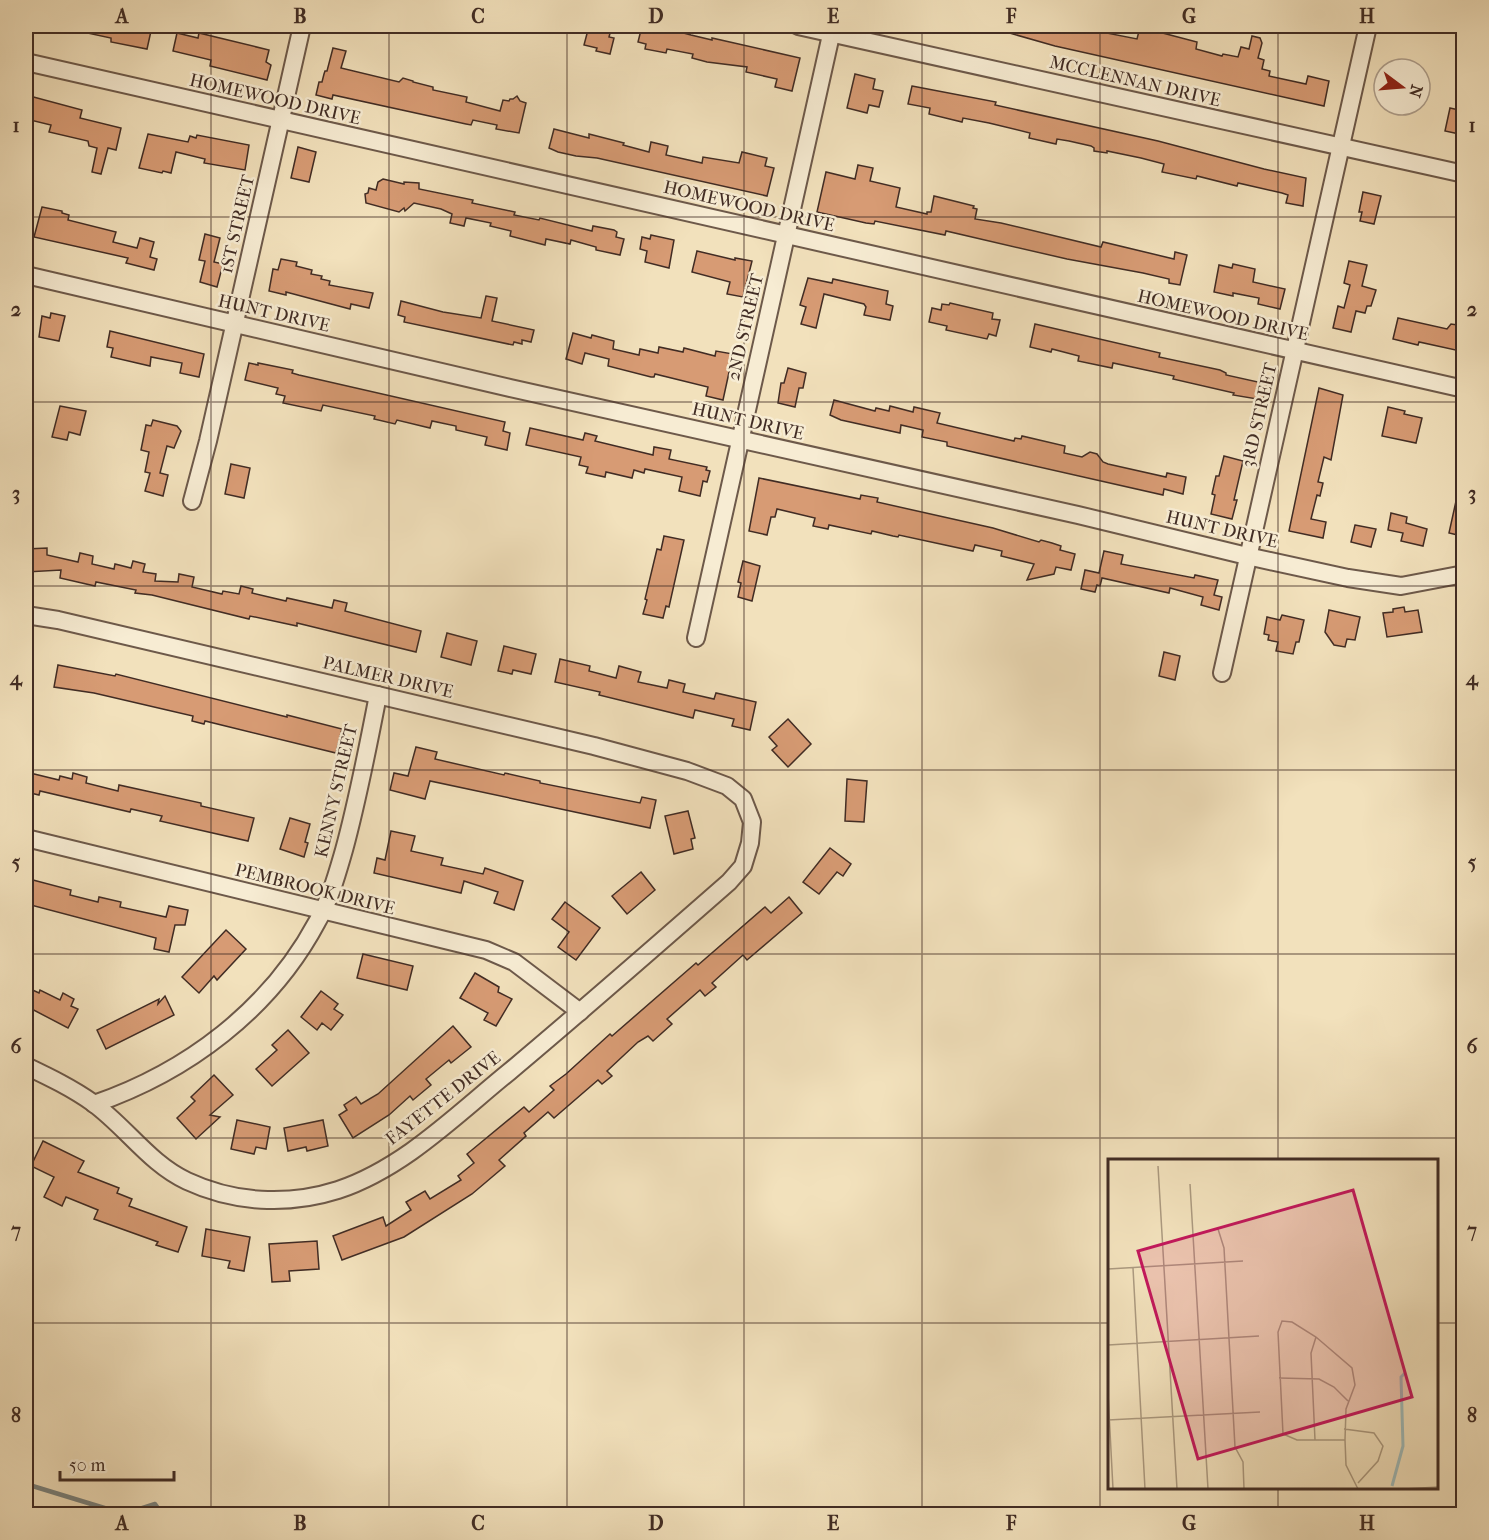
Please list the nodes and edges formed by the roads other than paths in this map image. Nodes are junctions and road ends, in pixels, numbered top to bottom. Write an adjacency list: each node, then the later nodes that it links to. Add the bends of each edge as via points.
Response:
1 (302, 26): 6 (street, 1ST STREET)
2 (798, 26): 4 (street, MCCLENNAN DRIVE)
3 (1368, 26): 7 (street, 3RD STREET)
4 (832, 29): 7 (street, MCCLENNAN DRIVE); 9 (street, 2ND STREET)
5 (26, 62): 6 (street, HOMEWOOD DRIVE)
6 (280, 120): 9 (street, HOMEWOOD DRIVE); 11 (street, 1ST STREET)
7 (1340, 147): 8 (street, MCCLENNAN DRIVE); 12 (street, 3RD STREET)
8 (1464, 174)
9 (786, 234): 12 (street, HOMEWOOD DRIVE); 14 (street, 2ND STREET)
10 (26, 275): 11 (street, HUNT DRIVE)
11 (234, 324): 14 (street, HUNT DRIVE); 15 (street, 1ST STREET)
12 (1294, 352): 13 (street, HOMEWOOD DRIVE); 16 (street, 3RD STREET)
13 (1464, 390)
14 (739, 439): 16 (street, HUNT DRIVE); 19 (street, 2ND STREET)
15 (192, 501)
16 (1247, 556): 17 (street, HUNT DRIVE, via 1401,586); 20 (street, 3RD STREET)
17 (1464, 574)
18 (26, 615): 21 (street, PALMER DRIVE)
19 (696, 638)
20 (1222, 673)
21 (378, 695): 22 (street, PALMER DRIVE, via 676,768); 24 (street, KENNY STREET, via 354,815)
22 (736, 793): 25 (street, FAYETTE DRIVE, via 743,799 752,822 743,866)
23 (26, 838): 24 (street, PEMBROOK DRIVE)
24 (323, 910): 25 (street, PEMBROOK DRIVE, via 486,951 514,962); 27 (street, KENNY STREET, via 297,956 269,992 214,1043 170,1071)
25 (580, 1012): 27 (street, FAYETTE DRIVE, via 420,1144 381,1171 338,1190 307,1197 250,1200 188,1182 155,1159)
26 (26, 1066): 27 (street, FAYETTE DRIVE)
27 (94, 1104)

